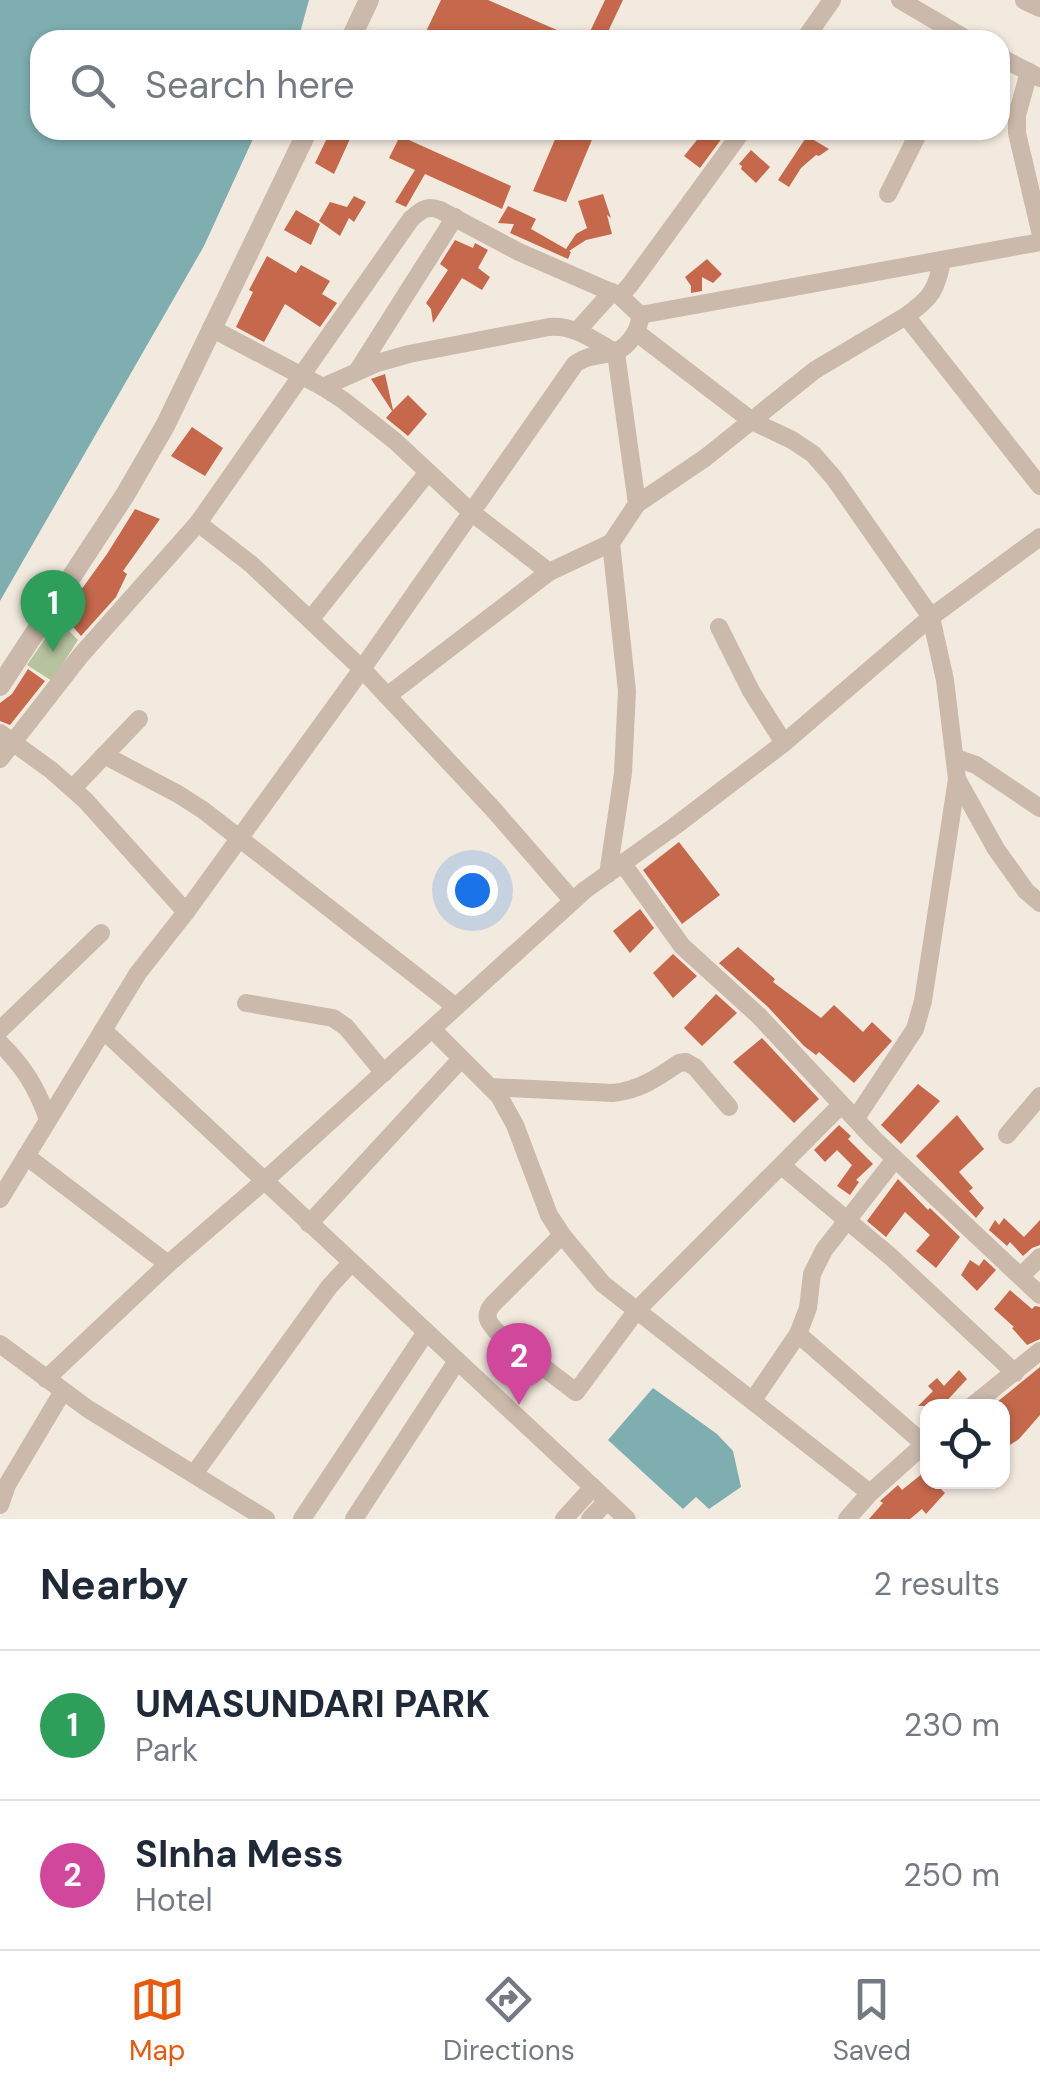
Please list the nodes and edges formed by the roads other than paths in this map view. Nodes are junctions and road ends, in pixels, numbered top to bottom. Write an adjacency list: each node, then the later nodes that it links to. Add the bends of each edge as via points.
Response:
1 (369, 0): 6 (street)
2 (832, 0): 7 (street)
3 (900, 0): 8 (street)
4 (1024, 0): 5 (street)
5 (1040, 7)
6 (355, 30)
7 (811, 30)
8 (951, 30)
9 (1010, 63): 10 (street)
10 (1034, 75): 16 (street, via 1017,115 1017,133)
11 (303, 140): 22 (street)
12 (736, 140): 19 (street, via 630,285)
13 (915, 140): 14 (street)
14 (888, 194)
15 (455, 217): 19 (street); 25 (street); 26 (street, via 429,208 411,219)
16 (1040, 231)
17 (1040, 242): 18 (street)
18 (942, 260): 20 (street, via 932,294); 21 (street)
19 (616, 294): 21 (street); 23 (street)
20 (906, 316): 28 (street, via 815,370); 30 (street)
21 (638, 324): 24 (street); 28 (street)
22 (211, 328): 26 (street); 41 (street, via 144,462)
23 (577, 332): 24 (street); 25 (street, via 548,327)
24 (616, 353): 31 (street); 32 (street, via 575,364)
25 (358, 370): 27 (street)
26 (302, 376): 27 (street); 33 (street)
27 (323, 386): 29 (street)
28 (752, 420): 31 (street); 37 (street, via 813,454)
29 (428, 472): 32 (street); 38 (street)
30 (1040, 486)
31 (637, 504): 35 (street)
32 (472, 512): 36 (street); 40 (street)
33 (198, 523): 38 (street); 44 (street)
34 (1040, 537): 37 (street)
35 (610, 542): 36 (street); 53 (street, via 628,691)
36 (549, 572): 42 (street)
37 (931, 618): 45 (street); 47 (street)
38 (310, 620): 40 (street)
39 (719, 628): 45 (street)
40 (362, 669): 42 (street); 52 (street)
41 (0, 686)
42 (387, 696): 54 (street)
43 (139, 719): 46 (street)
44 (6, 738): 48 (street); 50 (street)
45 (784, 743): 53 (street)
46 (104, 755): 50 (street); 52 (street, via 178,794)
47 (956, 758): 49 (street); 51 (street)
48 (0, 759)
49 (957, 779): 55 (street, via 996,849); 70 (street, via 916,1029)
50 (73, 788): 56 (street)
51 (1040, 808)
52 (239, 837): 56 (street); 59 (street)
53 (615, 869): 54 (street); 68 (street)
54 (574, 901): 59 (street)
55 (1040, 904)
56 (186, 912): 62 (street)
57 (100, 934): 61 (street)
58 (246, 1003): 65 (street, via 333,1018)
59 (456, 1007): 60 (street)
60 (432, 1029): 64 (street); 65 (street)
61 (0, 1030)
62 (103, 1030): 71 (street); 76 (street)
63 (0, 1043): 71 (street, via 35,1085)
64 (461, 1059): 66 (street); 79 (street)
65 (384, 1072): 76 (street)
66 (490, 1087): 69 (street, via 613,1093 646,1085 684,1062); 80 (street, via 515,1125)
67 (1040, 1096): 72 (street)
68 (841, 1105): 70 (street); 75 (street)
69 (729, 1108)
70 (856, 1118): 74 (street)
71 (48, 1119): 73 (street)
72 (1007, 1134)
73 (26, 1156): 77 (street); 83 (street)
74 (895, 1159): 78 (street); 84 (street)
75 (782, 1166): 78 (street); 86 (street)
76 (263, 1182): 79 (street); 83 (street)
77 (0, 1199)
78 (846, 1220): 88 (street, via 814,1268); 92 (street)
79 (310, 1224): 82 (street)
80 (562, 1235): 86 (street, via 603,1284); 86 (street, via 488,1309 487,1321 497,1332 576,1392)
81 (1040, 1257): 84 (street)
82 (352, 1263): 87 (street); 99 (street)
83 (168, 1264): 93 (street)
84 (1021, 1276): 85 (street)
85 (1040, 1295)
86 (637, 1310): 96 (street)
87 (426, 1332): 91 (street); 106 (street)
88 (798, 1334): 96 (street); 97 (street)
89 (2, 1350): 93 (street)
90 (1040, 1351): 92 (street)
91 (457, 1361): 100 (street); 107 (street)
92 (1015, 1373): 95 (street)
93 (46, 1379): 94 (street)
94 (63, 1391): 99 (street); 103 (street)
95 (981, 1399)
96 (752, 1400): 101 (street)
97 (920, 1437)
98 (920, 1447): 101 (street)
99 (194, 1474): 104 (street)
100 (593, 1487): 102 (street); 108 (street)
101 (870, 1492): 111 (street)
102 (607, 1501): 109 (street); 110 (street)
103 (0, 1506)
104 (243, 1512): 105 (street)
105 (266, 1519)
106 (302, 1519)
107 (354, 1519)
108 (564, 1519)
109 (590, 1519)
110 (627, 1519)
111 (847, 1519)

